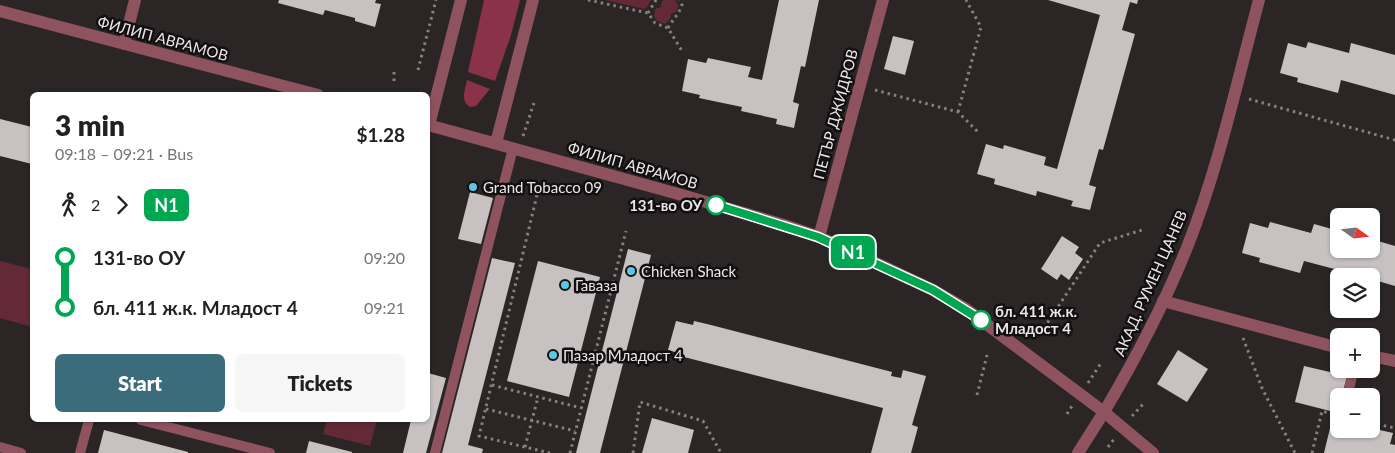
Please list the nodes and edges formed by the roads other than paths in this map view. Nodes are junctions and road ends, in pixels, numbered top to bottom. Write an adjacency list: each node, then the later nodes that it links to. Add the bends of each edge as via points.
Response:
1 (135, 0): 7 (street)
2 (461, 0): 9 (street)
3 (533, 0): 11 (street)
4 (883, 0): 13 (street, ПЕТЪР ДЖИДРОВ)
5 (1259, 0): 14 (street, АКАД. РУМЕН ЦАНЕВ, via 1202,205)
6 (0, 11): 7 (street, ФИЛИП АВРАМОВ)
7 (124, 44): 8 (street, ФИЛИП АВРАМОВ)
8 (307, 92)
9 (430, 119)
10 (430, 127): 11 (street, ФИЛИП АВРАМОВ)
11 (496, 143): 12 (street, ФИЛИП АВРАМОВ)
12 (512, 148): 13 (street, ФИЛИП АВРАМОВ); 25 (lane)
13 (818, 237): 18 (street, ФИЛИП АВРАМОВ, via 933,290 966,309)
14 (1163, 300): 15 (street); 18 (street, АКАД. РУМЕН ЦАНЕВ, via 1143,344)
15 (1330, 346)
16 (1380, 358): 17 (street)
17 (1395, 361)
18 (1104, 412): 26 (street, АКАД. РУМЕН ЦАНЕВ); 27 (street, ФИЛИП АВРАМОВ)
19 (88, 422): 23 (lane)
20 (149, 422): 24 (lane)
21 (0, 448): 22 (lane)
22 (20, 453)
23 (80, 453)
24 (270, 453)
25 (435, 453)
26 (1078, 453)
27 (1153, 453)

